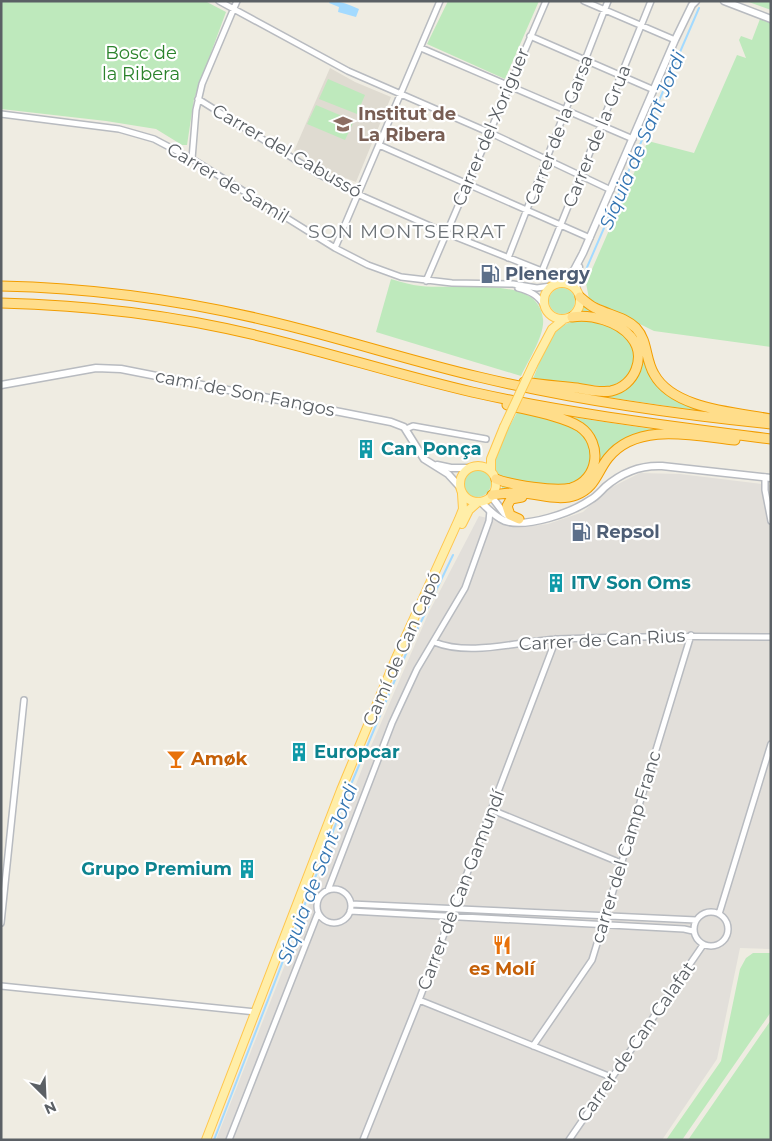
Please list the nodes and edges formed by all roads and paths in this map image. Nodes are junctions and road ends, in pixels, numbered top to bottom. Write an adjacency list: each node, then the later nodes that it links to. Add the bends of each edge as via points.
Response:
1 (219, 1): 10 (street)
2 (237, 1): 10 (street)
3 (440, 1): 16 (street)
4 (546, 1): 14 (street, Carrer del Xoriguer)
5 (584, 1): 11 (street)
6 (608, 1): 11 (street, Carrer de la Garsa)
7 (651, 1): 13 (street, Carrer de la Grua)
8 (725, 1): 12 (street)
9 (694, 2): 15 (street)
10 (234, 9): 21 (street, via 348,72); 22 (street)
11 (605, 10): 13 (street); 17 (street, Carrer de la Garsa)
12 (771, 19)
13 (642, 26): 15 (street); 18 (street, Carrer de la Grua)
14 (530, 36): 17 (street); 19 (street, Carrer del Xoriguer)
15 (675, 40): 20 (street)
16 (420, 48): 19 (street); 21 (street)
17 (586, 60): 18 (street); 23 (street, Carrer de la Garsa)
18 (622, 75): 20 (street); 25 (street, Carrer de la Grua)
19 (509, 86): 23 (street); 26 (street, Carrer del Xoriguer)
20 (654, 90): 27 (street)
21 (400, 95): 26 (street); 28 (street)
22 (198, 99): 30 (street); 34 (street, Carrer del Cabussó, via 320,175)
23 (566, 110): 25 (street); 29 (street, Carrer de la Garsa)
24 (1, 114): 30 (street, Carrer de Samil, via 119,128 154,139)
25 (601, 126): 27 (street); 31 (street, Carrer de la Grua)
26 (489, 133): 29 (street); 32 (street, Carrer del Xoriguer)
27 (633, 139): 33 (street)
28 (379, 145): 32 (street); 34 (street)
29 (547, 159): 31 (street); 35 (street, Carrer de la Garsa)
30 (192, 160): 39 (street, Carrer de Samil)
31 (581, 175): 33 (street); 36 (street, Carrer de la Grua)
32 (468, 183): 35 (street); 37 (street, Carrer del Xoriguer)
33 (612, 190): 38 (street)
34 (358, 193): 37 (street, Carrer del Cabussó); 39 (street)
35 (528, 210): 36 (street); 41 (street, Carrer de la Garsa)
36 (561, 225): 38 (street); 42 (street, Carrer de la Grua)
37 (446, 232): 41 (street, Carrer del Cabussó); 43 (street, Carrer del Xoriguer)
38 (590, 238): 40 (street)
39 (334, 248): 43 (street, Carrer de Samil, via 401,277)
40 (583, 253): 44 (street, via 574,270); 48 (street, via 576,276)
41 (508, 258): 42 (street, Carrer del Cabussó)
42 (542, 271)
43 (426, 281): 45 (street, Carrer de Samil)
44 (560, 283): 47 (main road); 48 (main road, via 568,284)
45 (506, 284): 47 (street, Carrer de Samil, via 537,288); 50 (street, Carrer de Samil, via 531,293 540,299)
46 (1, 286): 53 (highway, via 105,292 210,308 290,326)
47 (551, 286): 50 (main road, via 544,296)
48 (579, 294): 51 (main road, via 579,308); 56 (highway, via 592,307 623,319 636,329 645,344 654,376 676,397)
49 (1, 303): 55 (highway, via 96,309 211,325)
50 (545, 309): 51 (main road, via 553,318); 52 (main road, via 548,323)
51 (567, 318): 52 (main road, via 552,329); 53 (highway, via 587,316 602,320 621,328 632,338 638,351 638,362 635,372 625,384 602,391 492,376)
52 (542, 345): 61 (main road, bridge)
53 (478, 377): 57 (highway, via 600,402)
54 (1, 385): 58 (street, camí de Son Fangos, via 96,368 121,369 391,422)
55 (472, 392): 60 (highway, via 579,413); 66 (highway, via 572,423 585,431 594,448 592,470 586,479 572,487 554,489 513,484)
56 (771, 419)
57 (771, 424)
58 (406, 429): 59 (street, camí de Son Fangos, via 413,426); 63 (street, via 422,456)
59 (486, 439)
60 (771, 439)
61 (497, 441): 64 (main road); 66 (main road, via 491,459)
62 (771, 444): 69 (highway, via 665,434 648,436 618,448 606,460 593,484 583,492 565,498)
63 (431, 464): 65 (street); 68 (street, via 448,474)
64 (476, 466): 65 (main road); 66 (main road, via 483,466)
65 (468, 468): 68 (main road, via 462,475)
66 (493, 475): 70 (main road, via 496,488)
67 (768, 477): 73 (street, via 645,467 618,478 583,505); 75 (street, via 765,490)
68 (461, 490): 71 (main road, via 469,500); 76 (main road, Camí de Can Capó, via 462,513)
69 (538, 494): 70 (highway, via 512,492); 74 (highway, via 516,497 508,502 509,513)
70 (492, 496): 71 (main road); 74 (street, via 506,516)
71 (479, 502): 72 (street); 76 (main road, Camí de Can Capó, via 468,513)
72 (490, 512): 73 (street, via 512,522); 80 (street, via 465,588)
73 (542, 519): 74 (street)
74 (519, 520)
75 (771, 521)
76 (447, 549): 100 (main road, Camí de Can Capó, via 396,658 345,781)
77 (691, 635): 78 (street, Carrer de Can Rius); 79 (street, Carrer de Can Rius); 84 (street, carrer del Camp Franc)
78 (771, 637)
79 (556, 639): 80 (street, Carrer de Can Rius, via 466,649); 83 (street, Carrer de Can Gamundí)
80 (434, 642): 85 (street, via 392,723)
81 (24, 700): 94 (street)
82 (771, 744): 90 (street)
83 (492, 810): 84 (street); 87 (street, Carrer de Can Gamundí)
84 (621, 863): 92 (street, carrer del Camp Franc)
85 (328, 890): 86 (street, via 343,891); 89 (street, via 317,902)
86 (351, 904): 87 (street); 88 (street)
87 (453, 908): 91 (street, Carrer de Can Gamundí); 92 (street)
88 (350, 911): 89 (street, via 343,920 332,923); 91 (street)
89 (318, 913): 104 (street)
90 (719, 914): 93 (street, via 709,912); 97 (street, via 727,923 725,940 715,947)
91 (450, 916): 95 (street); 99 (street, Carrer de Can Gamundí)
92 (606, 916): 93 (street); 95 (street, carrer del Camp Franc)
93 (696, 920): 96 (street)
94 (1, 923)
95 (602, 926): 96 (street); 101 (street, carrer del Camp Franc, via 592,960)
96 (693, 931): 97 (street)
97 (703, 945): 102 (street, Carrer de Can Calafat)
98 (1, 986): 100 (street)
99 (419, 1000): 101 (street); 105 (street, Carrer de Can Gamundí)
100 (256, 1012): 103 (main road, Camí de Can Capó)
101 (533, 1046): 102 (street)
102 (611, 1077): 106 (street, Carrer de Can Calafat)
103 (206, 1140)
104 (229, 1140)
105 (363, 1140)
106 (569, 1140)

